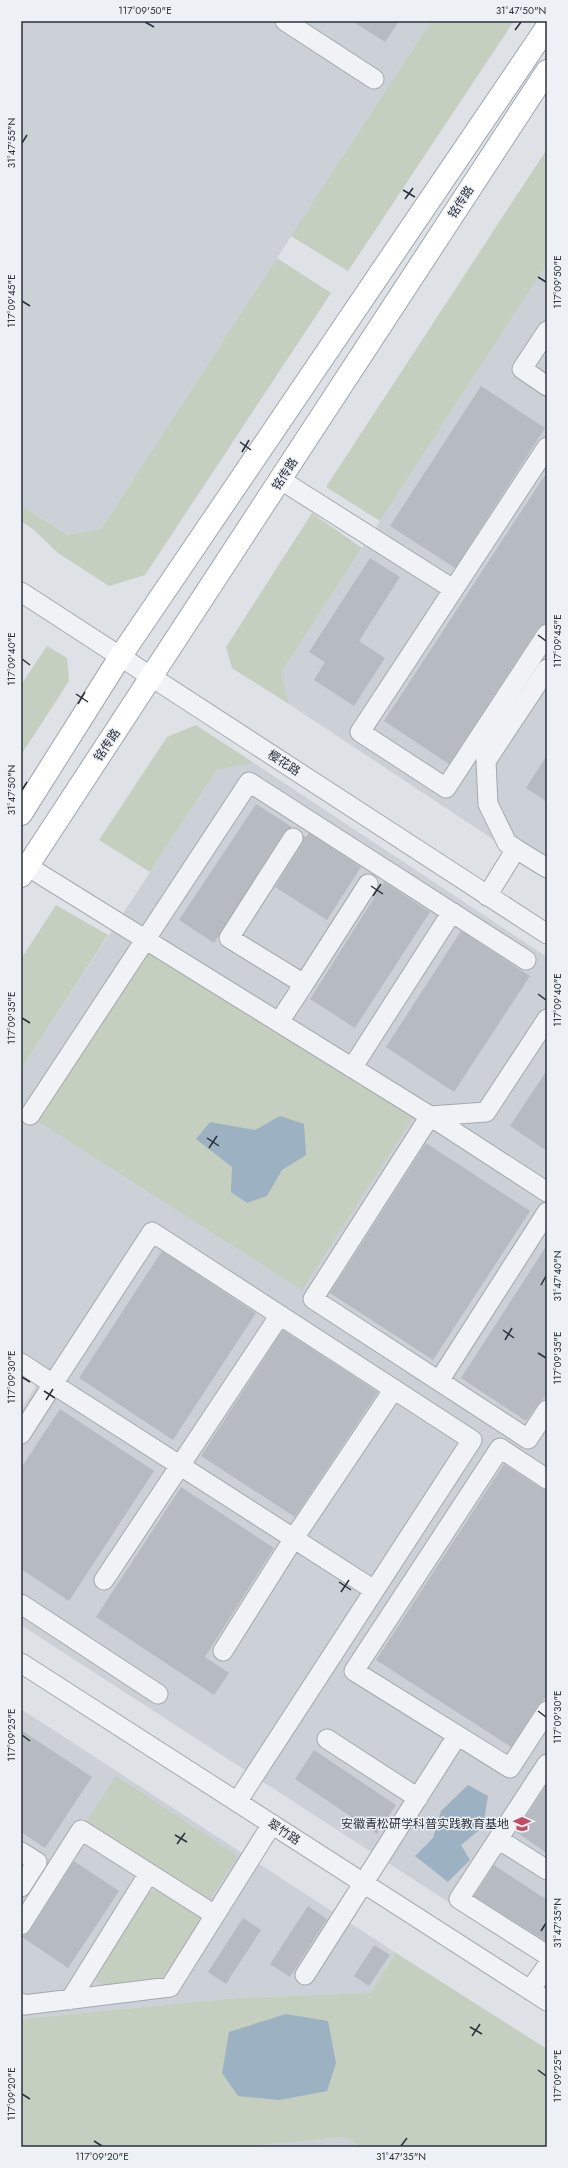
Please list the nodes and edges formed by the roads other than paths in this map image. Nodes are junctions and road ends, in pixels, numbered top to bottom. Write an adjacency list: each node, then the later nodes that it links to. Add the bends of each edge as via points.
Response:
1 (285, 21): 4 (street)
2 (547, 26): 12 (main road)
3 (547, 71): 8 (main road, 铭传路)
4 (374, 79)
5 (547, 331): 6 (street, via 522,369)
6 (547, 386)
7 (547, 446): 9 (street)
8 (281, 480): 9 (street); 14 (main road, 铭传路)
9 (453, 589): 11 (street, via 360,732 446,788)
10 (21, 592): 12 (street, 樱花路)
11 (547, 634)
12 (120, 657): 14 (street, 樱花路); 15 (main road)
13 (547, 669): 17 (street, via 486,761 488,804 507,843)
14 (152, 677): 19 (main road, 铭传路); 21 (street, 樱花路)
15 (21, 814)
16 (294, 838): 26 (street, via 229,938)
17 (516, 849): 18 (street); 21 (street)
18 (547, 868)
19 (24, 870): 24 (street)
20 (368, 884): 26 (street)
21 (487, 896): 23 (street, 樱花路)
22 (452, 912): 24 (street, via 249,782); 25 (street); 29 (street)
23 (547, 934)
24 (145, 939): 28 (street); 30 (street)
25 (526, 960)
26 (304, 984): 28 (street)
27 (547, 1019): 31 (street, via 486,1112)
28 (278, 1022): 29 (street)
29 (352, 1068): 31 (street)
30 (30, 1115)
31 (430, 1116): 32 (street); 36 (street, via 313,1299)
32 (547, 1192)
33 (547, 1212): 36 (street)
34 (280, 1315): 37 (street, via 152,1232); 38 (street); 41 (street)
35 (21, 1363): 37 (street)
36 (439, 1381): 39 (street, via 528,1439)
37 (53, 1384): 40 (street); 41 (street)
38 (394, 1389): 43 (street); 45 (street, via 472,1440)
39 (547, 1410)
40 (21, 1434)
41 (180, 1466): 43 (street); 44 (street)
42 (547, 1479): 51 (street, via 500,1448 354,1671)
43 (294, 1538): 45 (street); 47 (street)
44 (104, 1580)
45 (374, 1590): 55 (street)
46 (21, 1604): 49 (street)
47 (223, 1651)
48 (21, 1663): 55 (street, 翠竹路)
49 (158, 1694)
50 (547, 1711): 51 (street, via 510,1768)
51 (457, 1736): 54 (street)
52 (327, 1740): 54 (street)
53 (547, 1764): 57 (street)
54 (418, 1798): 61 (street)
55 (237, 1802): 56 (street, 翠竹路)
56 (272, 1824): 61 (street, 翠竹路); 63 (street)
57 (498, 1839): 59 (street); 65 (street, via 459,1899)
58 (21, 1852): 62 (street, via 37,1862)
59 (547, 1870)
60 (149, 1873): 63 (street); 64 (street, via 81,1830); 69 (street)
61 (363, 1883): 67 (street); 68 (street, 翠竹路)
62 (21, 1886)
63 (215, 1915): 69 (street, via 170,1987)
64 (21, 1925)
65 (547, 1955)
66 (547, 1966): 68 (street)
67 (305, 1975)
68 (530, 1990): 70 (street, 翠竹路)
69 (70, 2000): 71 (street, via 24,2005)
70 (547, 2001)
71 (21, 2003)

